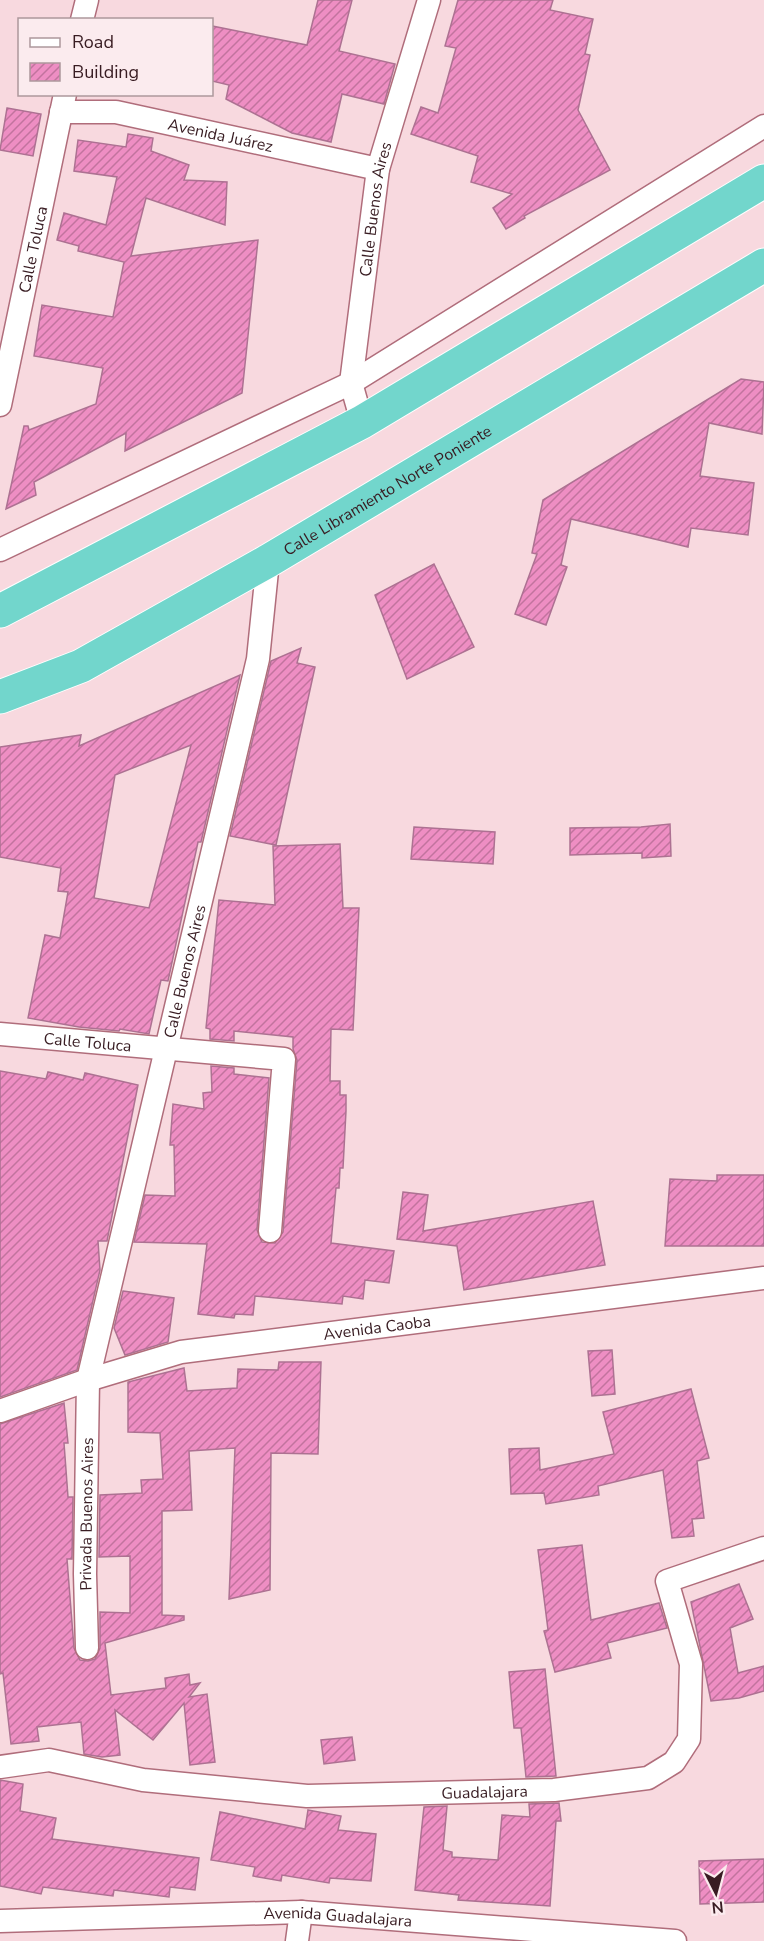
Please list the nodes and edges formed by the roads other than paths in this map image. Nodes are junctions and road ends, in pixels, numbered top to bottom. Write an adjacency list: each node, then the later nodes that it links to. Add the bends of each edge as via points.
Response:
1 (87, 0): 3 (street)
2 (429, 0): 6 (street, Calle Buenos Aires)
3 (82, 18)
4 (63, 103): 6 (street, Avenida Juárez); 10 (street, Calle Toluca)
5 (764, 126): 9 (street)
6 (378, 169): 9 (street, Calle Buenos Aires)
7 (764, 181): 11 (highway)
8 (764, 266): 13 (highway, Calle Libramiento Norte Poniente)
9 (351, 383): 11 (street, Calle Buenos Aires); 12 (street)
10 (0, 405)
11 (362, 422): 14 (highway)
12 (0, 550)
13 (268, 561): 15 (highway, Calle Libramiento Norte Poniente, via 81,666); 17 (street, Calle Buenos Aires, via 258,659)
14 (0, 611)
15 (0, 697)
16 (0, 1034): 17 (street, Calle Toluca)
17 (165, 1050): 18 (street, Calle Toluca, via 284,1059); 20 (street, Calle Buenos Aires)
18 (270, 1232)
19 (764, 1278): 20 (street, Avenida Caoba, via 181,1352)
20 (88, 1380): 21 (street, Avenida Caoba); 23 (street, Privada Buenos Aires)
21 (0, 1412)
22 (764, 1548): 24 (street, Guadalajara, via 667,1581 691,1664 689,1739 674,1762 648,1778 554,1790 307,1796 143,1780 49,1760)
23 (87, 1648)
24 (0, 1767)
25 (301, 1912): 26 (street, Avenida Guadalajara); 27 (street, Avenida Guadalajara); 28 (street)
26 (0, 1921)
27 (562, 1936): 29 (street, Avenida Guadalajara)
28 (297, 1941)
29 (675, 1941)

